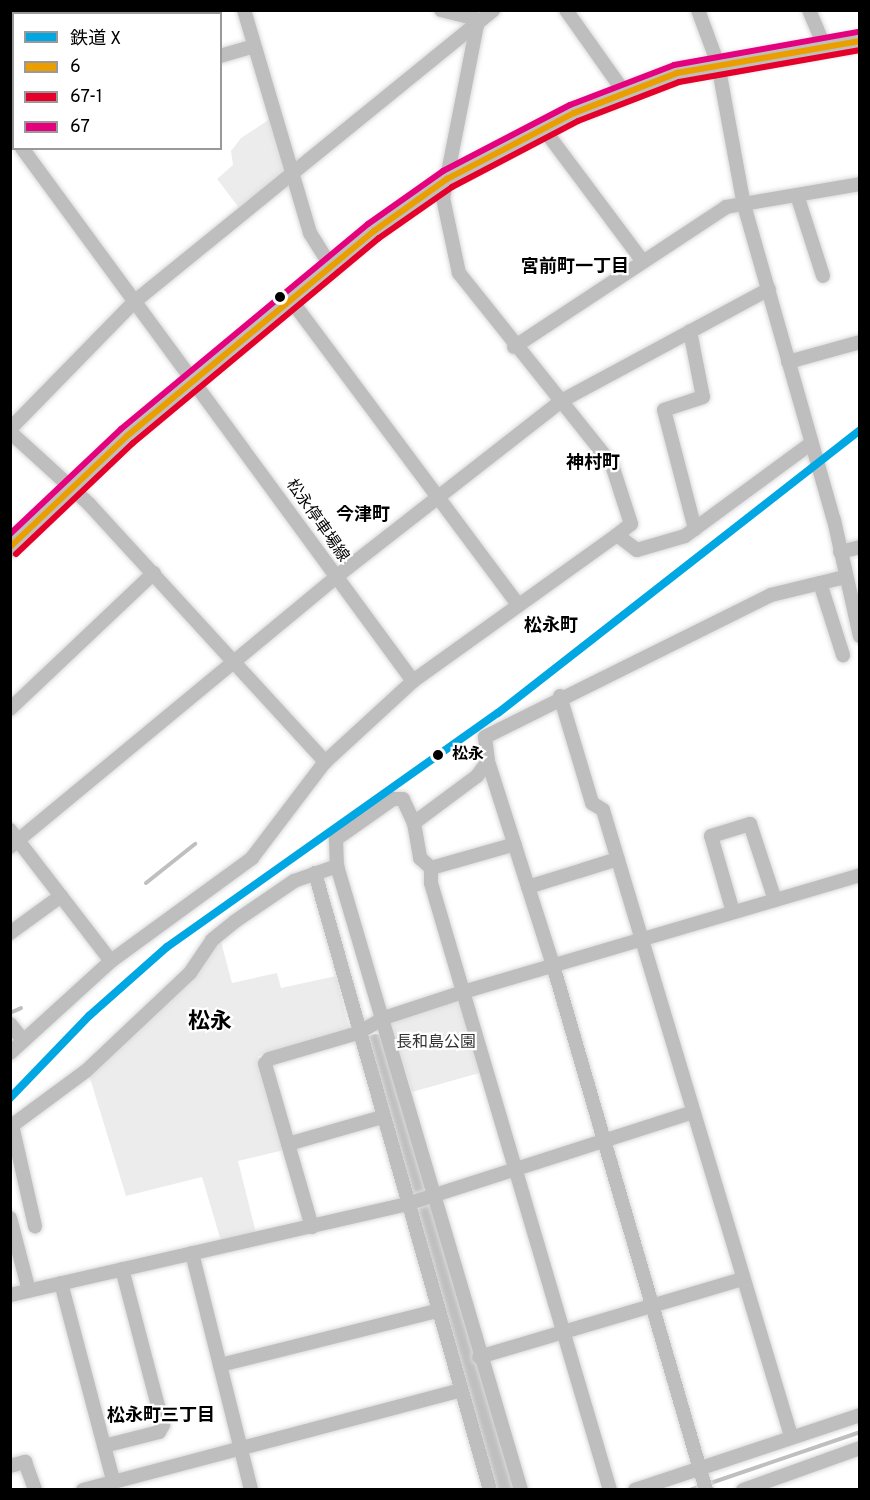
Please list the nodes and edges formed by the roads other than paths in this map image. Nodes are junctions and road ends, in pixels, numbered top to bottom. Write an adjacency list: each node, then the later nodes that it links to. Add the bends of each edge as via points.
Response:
1 (244, 10): 10 (street)
2 (441, 10): 7 (street, via 474,18)
3 (494, 10): 7 (street)
4 (566, 10): 13 (street)
5 (698, 10): 12 (street)
6 (809, 10): 9 (street)
7 (477, 25): 16 (street); 17 (street)
8 (860, 42): 9 (highway)
9 (824, 45): 12 (highway)
10 (254, 46): 11 (street); 16 (street)
11 (222, 55)
12 (718, 64): 13 (highway); 20 (street)
13 (624, 92): 14 (highway)
14 (543, 128): 17 (highway); 21 (street)
15 (23, 150): 26 (street, 松永停車場線)
16 (294, 171): 22 (street, via 310,233); 26 (street)
17 (447, 179): 22 (highway); 29 (street, via 443,198 459,273)
18 (860, 184): 19 (street)
19 (796, 195): 20 (street); 23 (street)
20 (744, 205): 21 (street, via 726,207); 24 (street)
21 (641, 260): 29 (street)
22 (331, 267): 25 (highway)
23 (824, 276)
24 (769, 289): 27 (street); 30 (street)
25 (291, 300): 31 (highway); 36 (street)
26 (134, 302): 31 (street, 松永停車場線); 33 (street)
27 (690, 331): 32 (street); 37 (street, via 703,397 664,410)
28 (860, 342): 30 (street)
29 (514, 347): 32 (street)
30 (788, 362): 34 (street)
31 (196, 379): 35 (highway); 43 (street, 松永停車場線)
32 (561, 401): 36 (street); 38 (street, via 612,465 631,524)
33 (10, 430): 35 (street)
34 (809, 445): 37 (street); 41 (street)
35 (72, 490): 39 (highway); 42 (street)
36 (436, 497): 43 (street); 46 (street)
37 (695, 529): 38 (street, via 637,550)
38 (617, 535): 46 (street)
39 (10, 547)
40 (860, 547): 41 (street)
41 (840, 552): 44 (street)
42 (154, 573): 50 (street); 53 (street)
43 (336, 576): 50 (street); 51 (street, 松永停車場線)
44 (845, 577): 45 (street); 47 (street)
45 (820, 583): 48 (street); 52 (street, via 771,595)
46 (518, 605): 51 (street)
47 (859, 631): 48 (street)
48 (837, 636): 49 (street)
49 (843, 655)
50 (236, 660): 55 (street); 57 (street)
51 (413, 681): 55 (street)
52 (560, 696): 54 (street, via 485,737); 59 (street, via 592,803 603,810)
53 (10, 709)
54 (488, 761): 56 (street, via 477,776); 58 (street)
55 (325, 762): 70 (street, via 252,858)
56 (414, 824): 60 (street, via 403,799 393,799 336,839); 61 (street, via 420,858)
57 (13, 839): 65 (street)
58 (515, 844): 61 (street); 64 (street)
59 (618, 859): 64 (street); 69 (street)
60 (337, 866): 62 (street); 73 (street)
61 (431, 868): 72 (street)
62 (315, 873): 75 (street); 80 (street, via 234,922 212,940 190,973 86,1071)
63 (860, 875): 66 (street)
64 (528, 886): 71 (street)
65 (61, 896): 68 (street); 70 (street)
66 (775, 900): 67 (street); 67 (street, via 750,824 711,836)
67 (733, 912): 69 (street)
68 (10, 933)
69 (642, 939): 71 (street); 78 (street)
70 (111, 961): 76 (street)
71 (553, 965): 72 (street); 81 (street)
72 (463, 992): 73 (street); 83 (street)
73 (384, 1018): 75 (street); 84 (street)
74 (10, 1024): 76 (street)
75 (358, 1033): 79 (street); 82 (street, via 265,1064)
76 (22, 1039): 77 (street)
77 (10, 1053)
78 (693, 1112): 81 (street); 91 (street)
79 (382, 1117): 82 (street); 85 (street)
80 (11, 1126): 87 (street)
81 (604, 1138): 83 (street); 95 (street)
82 (288, 1144): 88 (street)
83 (516, 1168): 84 (street); 97 (street)
84 (436, 1192): 85 (street); 98 (street)
85 (407, 1204): 88 (street); 96 (street)
86 (10, 1218): 93 (street)
87 (35, 1226)
88 (312, 1227): 89 (street)
89 (192, 1253): 90 (street); 99 (street)
90 (122, 1269): 92 (street); 103 (street, via 163,1425 159,1432)
91 (742, 1279): 95 (street); 102 (street)
92 (61, 1284): 93 (street); 103 (street)
93 (29, 1291): 94 (street)
94 (10, 1295)
95 (653, 1306): 97 (street); 107 (street)
96 (437, 1311): 99 (street); 100 (street)
97 (564, 1332): 98 (street); 114 (street)
98 (479, 1357): 113 (street)
99 (220, 1365): 105 (street)
100 (459, 1391): 105 (street); 109 (street)
101 (860, 1415): 102 (street)
102 (791, 1436): 107 (street)
103 (104, 1446): 108 (street)
104 (860, 1448): 116 (street)
105 (241, 1449): 108 (street); 112 (street)
106 (10, 1466): 110 (street, via 25,1462)
107 (703, 1478): 115 (street)
108 (113, 1480): 111 (street)
109 (487, 1489)
110 (35, 1490)
111 (83, 1490)
112 (251, 1490)
113 (521, 1490)
114 (610, 1490)
115 (635, 1490)
116 (743, 1490)

